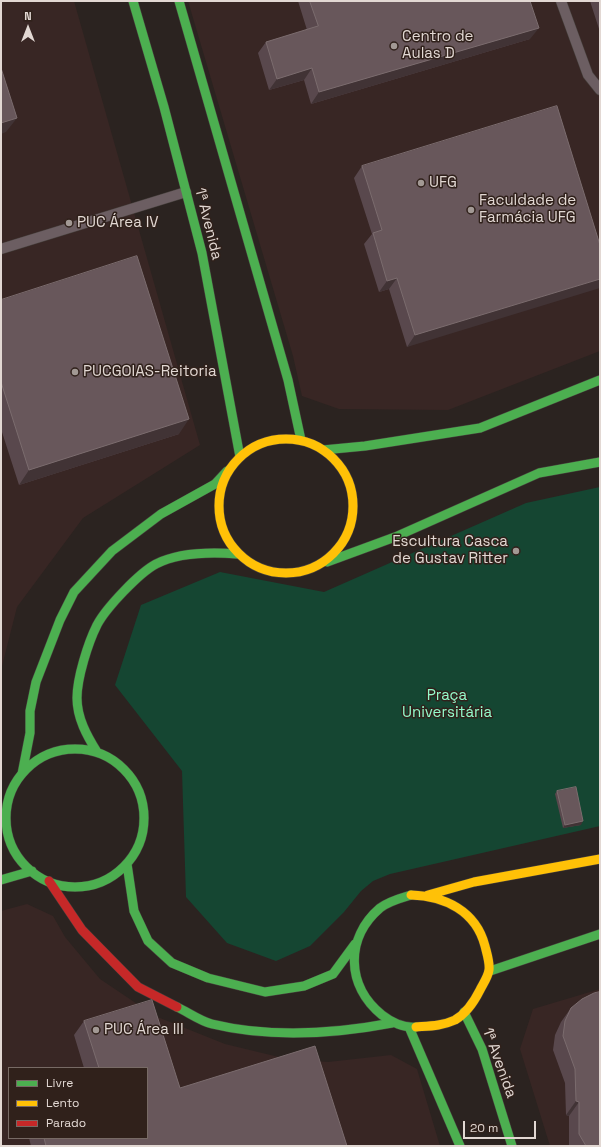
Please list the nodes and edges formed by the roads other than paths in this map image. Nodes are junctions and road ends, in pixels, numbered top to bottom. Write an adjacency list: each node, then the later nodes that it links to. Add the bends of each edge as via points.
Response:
1 (133, 1): 5 (main road, 1ª Avenida)
2 (179, 1): 8 (main road, via 288,380)
3 (561, 1): 4 (lane, via 588,75)
4 (600, 90)
5 (186, 192): 6 (lane); 10 (main road, 1ª Avenida, via 202,253)
6 (1, 248)
7 (600, 380): 9 (main road, via 480,428)
8 (301, 440): 9 (main road); 10 (main road, via 279,439 258,444)
9 (324, 450): 13 (main road, via 340,466 350,485 354,508 350,530 339,549)
10 (239, 457): 12 (main road, via 225,475 218,495 218,516 225,536); 15 (main road, via 215,484 161,514 112,551 74,592 60,620 36,682)
11 (600, 462): 13 (main road, via 539,473 395,536)
12 (237, 554): 13 (main road, via 256,567 278,574 300,573); 14 (main road, via 208,552 157,564 137,578 97,624 78,687 77,700 85,732)
13 (322, 564)
14 (97, 752): 15 (main road, via 76,749 56,752 37,760); 18 (main road, via 118,763 133,780 143,800 145,823 139,845)
15 (22, 774): 16 (main road)
16 (4, 806): 19 (main road, via 9,838 15,851)
17 (600, 859): 22 (main road, via 474,882)
18 (127, 864): 21 (main road, via 110,878 90,885 69,886); 24 (main road, via 134,912 148,941 172,963 208,978 265,992 304,986 333,974)
19 (32, 871): 20 (main road); 21 (main road)
20 (1, 880)
21 (49, 881): 27 (main road, via 82,930 138,987 211,1024 272,1033 359,1029)
22 (428, 894): 24 (main road, via 394,900 380,908 367,920); 25 (main road, via 461,908 475,922 484,938)
23 (600, 934): 25 (main road)
24 (355, 944): 27 (main road, via 355,976 365,999)
25 (490, 971): 26 (main road, via 480,994)
26 (464, 1012): 28 (main road, via 447,1023 427,1028); 30 (main road, 1ª Avenida, via 482,1049)
27 (392, 1023): 28 (main road)
28 (409, 1027): 29 (main road)
29 (460, 1146)
30 (512, 1146)

